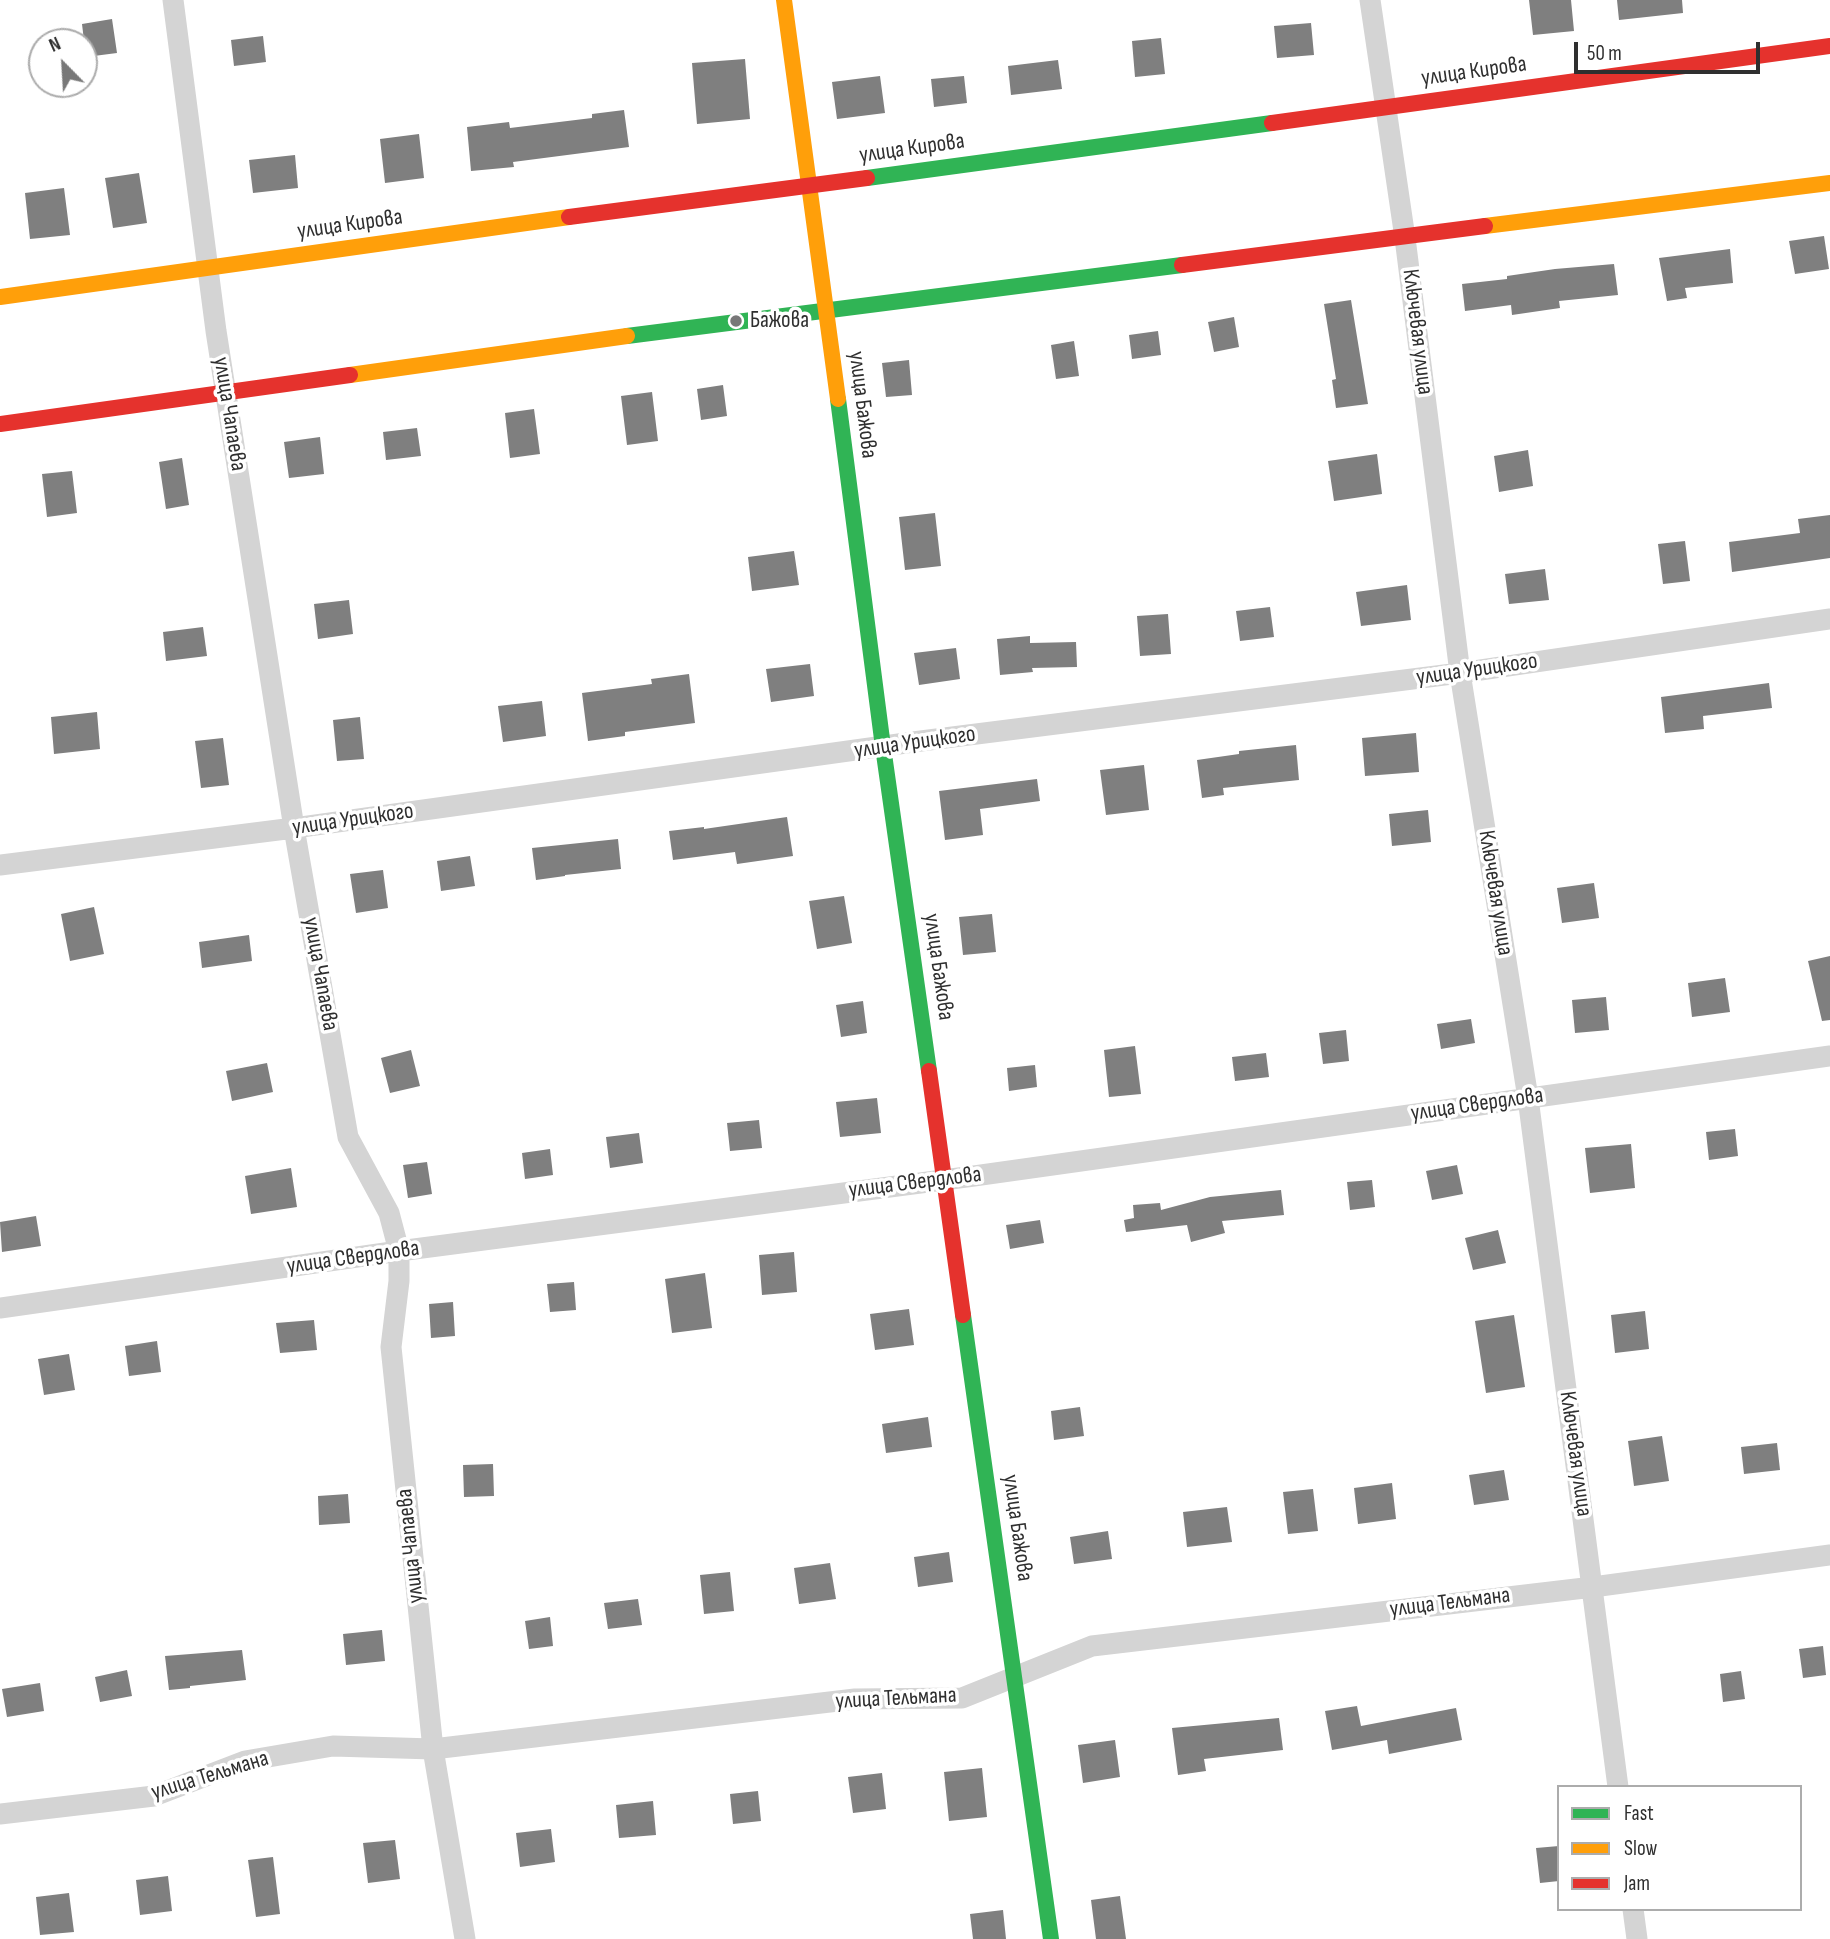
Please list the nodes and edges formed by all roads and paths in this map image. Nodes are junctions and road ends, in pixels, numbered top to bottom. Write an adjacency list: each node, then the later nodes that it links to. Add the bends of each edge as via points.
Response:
1 (173, 0): 9 (street, улица Чапаева)
2 (783, 0): 7 (main road, улица Бажова)
3 (1370, 0): 5 (street, Ключевая улица)
4 (1830, 46): 5 (main road, улица Кирова)
5 (1386, 107): 7 (main road, улица Кирова); 8 (street, Ключевая улица)
6 (1830, 183): 8 (main road)
7 (809, 185): 9 (main road, улица Кирова); 11 (main road, улица Бажова)
8 (1405, 238): 11 (main road); 15 (street, Ключевая улица)
9 (208, 267): 10 (main road, улица Кирова); 12 (street, улица Чапаева)
10 (0, 297)
11 (827, 310): 12 (main road); 16 (main road, улица Бажова)
12 (226, 393): 13 (main road); 17 (street, улица Чапаева)
13 (0, 424)
14 (1830, 619): 15 (street, улица Урицкого)
15 (1460, 673): 16 (street, улица Урицкого); 20 (street, Ключевая улица)
16 (883, 747): 17 (street, улица Урицкого); 21 (main road, улица Бажова)
17 (294, 828): 18 (street, улица Урицкого); 22 (street, улица Чапаева, via 348,1137 389,1213)
18 (0, 865)
19 (1830, 1056): 20 (street, улица Свердлова)
20 (1528, 1098): 21 (street, улица Свердлова); 25 (street, Ключевая улица)
21 (945, 1179): 22 (street, улица Свердлова); 26 (main road, улица Бажова)
22 (399, 1251): 23 (street, улица Свердлова); 27 (street, улица Чапаева, via 391,1347)
23 (0, 1308)
24 (1830, 1555): 25 (street, улица Тельмана)
25 (1593, 1587): 26 (street, улица Тельмана, via 1092,1646); 28 (street, Ключевая улица)
26 (1015, 1677): 27 (street, улица Тельмана, via 962,1698 855,1699); 32 (main road, улица Бажова)
27 (433, 1749): 29 (street, улица Тельмана, via 333,1746 245,1761 154,1796); 31 (street, улица Чапаева)
28 (1618, 1785)
29 (0, 1814)
30 (1633, 1911): 33 (street)
31 (465, 1939)
32 (1051, 1939)
33 (1637, 1939)

